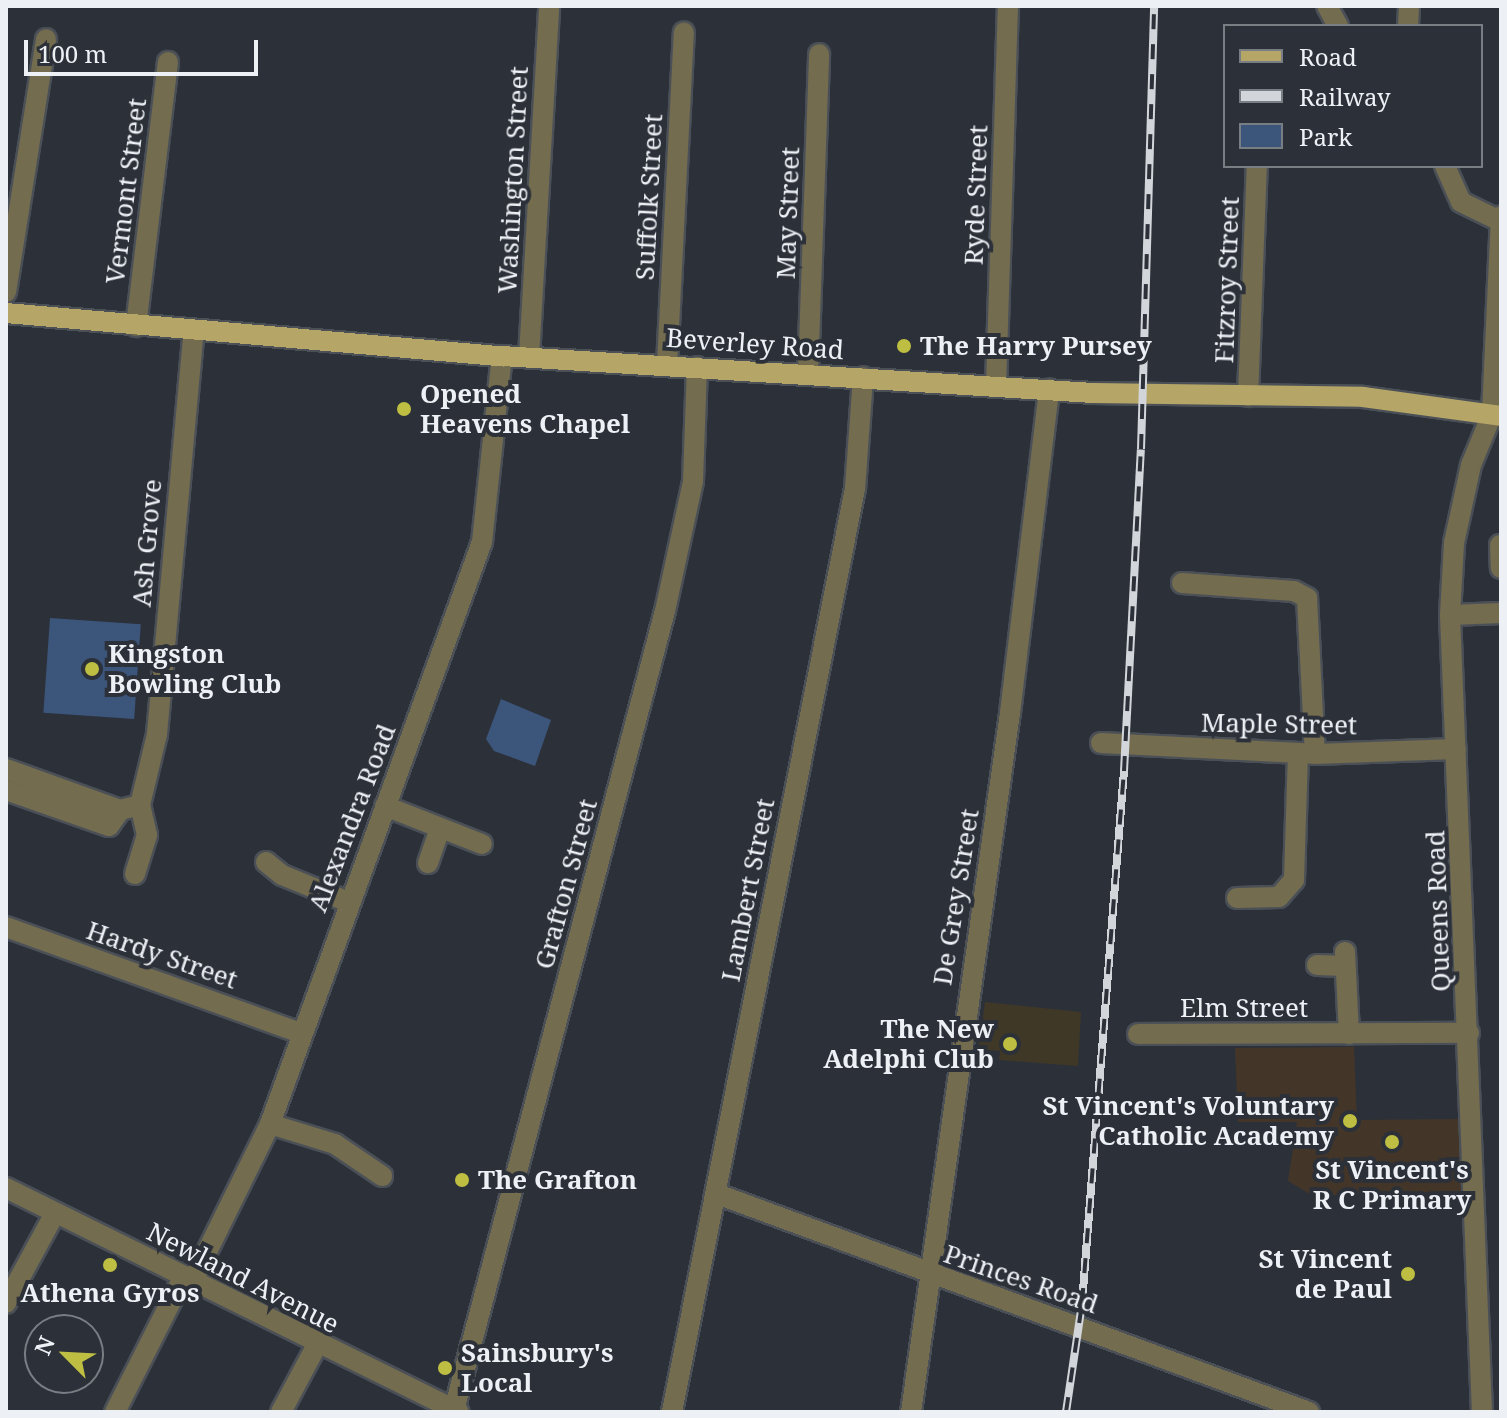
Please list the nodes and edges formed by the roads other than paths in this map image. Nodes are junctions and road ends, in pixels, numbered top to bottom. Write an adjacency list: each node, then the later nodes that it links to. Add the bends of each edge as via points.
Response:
1 (549, 6): 17 (street, Washington Street)
2 (1008, 6): 22 (street, Ryde Street)
3 (1327, 6): 4 (street)
4 (1337, 24)
5 (684, 32): 18 (street, Suffolk Street)
6 (46, 39): 12 (street)
7 (819, 54): 20 (street, May Street)
8 (168, 62): 14 (street, Vermont Street)
9 (1257, 168): 24 (street, Fitzroy Street)
10 (1446, 168): 11 (street, via 1461,202)
11 (1499, 218): 25 (street)
12 (6, 292)
13 (6, 313): 14 (main road, Beverley Road)
14 (136, 326): 15 (main road, Beverley Road)
15 (194, 331): 16 (main road, Beverley Road); 37 (street, Ash Grove, via 157,734)
16 (502, 356): 17 (main road, Beverley Road); 36 (street, Alexandra Road, via 482,542)
17 (529, 357): 18 (main road, Beverley Road)
18 (667, 365): 19 (main road, Beverley Road)
19 (697, 367): 20 (main road, Beverley Road); 60 (street, Grafton Street, via 693,481 665,611)
20 (808, 373): 21 (main road, Beverley Road)
21 (863, 377): 22 (main road, Beverley Road); 54 (street, Lambert Street, via 855,489)
22 (996, 386): 23 (main road, Beverley Road)
23 (1049, 389): 24 (main road, Beverley Road); 56 (street, De Grey Street, via 1010,713)
24 (1248, 396): 25 (main road, Beverley Road, via 1363,397)
25 (1497, 415): 30 (street, Queens Road, via 1471,465 1457,527)
26 (1500, 545): 27 (street)
27 (1501, 568)
28 (1182, 583): 33 (street, via 1294,591 1307,598)
29 (1501, 613): 30 (street)
30 (1450, 615): 32 (street, Queens Road)
31 (1101, 743): 33 (street, Maple Street)
32 (1456, 749): 33 (street, Maple Street); 48 (street, Queens Road)
33 (1306, 754): 43 (street, via 1294,880 1279,897)
34 (6, 769): 37 (street)
35 (6, 790): 37 (street, via 109,826)
36 (385, 806): 38 (street); 44 (street, Alexandra Road)
37 (130, 808): 42 (street, Ash Grove, via 147,835)
38 (440, 829): 39 (street); 41 (street)
39 (482, 844)
40 (266, 862): 44 (street, via 282,875)
41 (428, 863)
42 (135, 874)
43 (1237, 898)
44 (348, 902): 47 (street, Alexandra Road)
45 (6, 927): 47 (street, Hardy Street)
46 (1317, 965): 50 (street, Elm Street, via 1345,959)
47 (301, 1033): 51 (street, Alexandra Road)
48 (1469, 1033): 50 (street, Elm Street); 66 (street, Queens Road)
49 (1138, 1034): 50 (street, Elm Street)
50 (1349, 1034)
51 (270, 1124): 52 (street, via 335,1144); 57 (street, Alexandra Road)
52 (382, 1176)
53 (6, 1188): 55 (street, Newland Avenue)
54 (717, 1194): 56 (street, Princes Road); 63 (street, Lambert Street)
55 (55, 1213): 57 (street, Newland Avenue); 58 (street)
56 (929, 1275): 64 (street, De Grey Street); 65 (street, Princes Road)
57 (187, 1280): 59 (street, Newland Avenue); 61 (street, Alexandra Road)
58 (6, 1303)
59 (317, 1345): 60 (street, Newland Avenue); 62 (street)
60 (448, 1410)
61 (115, 1412)
62 (281, 1412)
63 (672, 1412)
64 (911, 1412)
65 (1309, 1412)
66 (1482, 1412)

